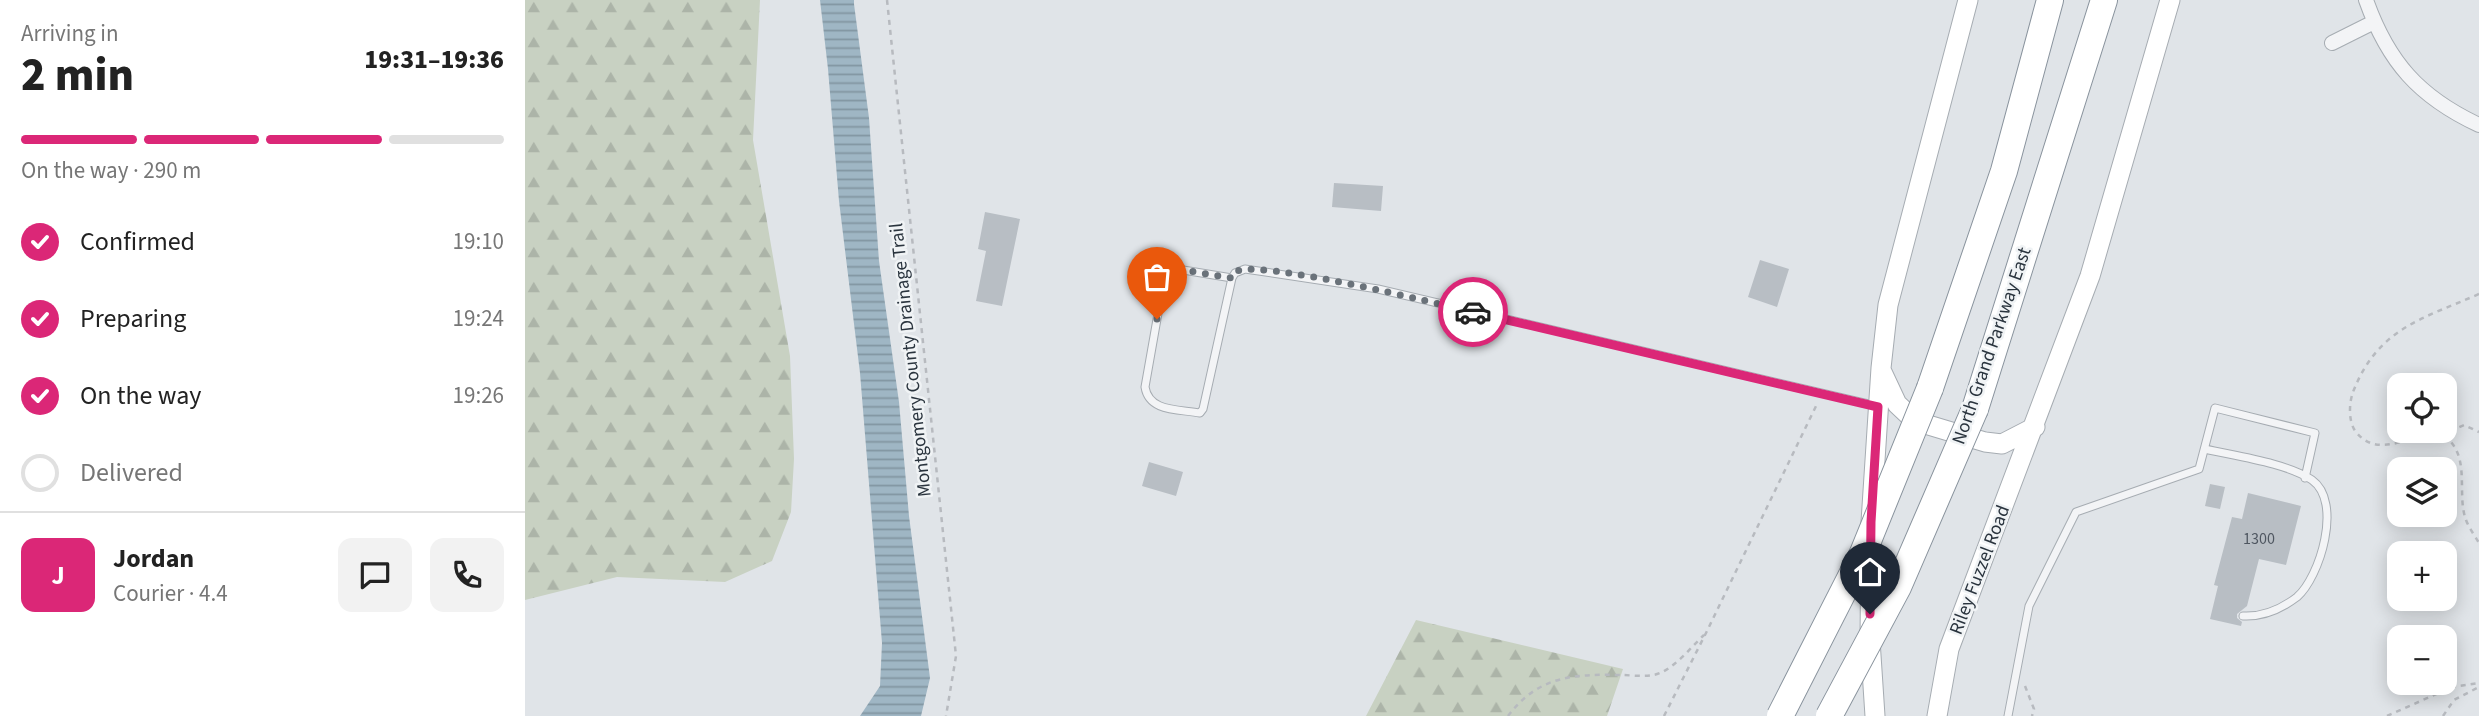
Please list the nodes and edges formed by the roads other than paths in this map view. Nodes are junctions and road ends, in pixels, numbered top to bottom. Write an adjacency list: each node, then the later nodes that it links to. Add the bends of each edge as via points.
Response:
1 (1968, 0): 10 (main road, via 1888,305)
2 (2050, 0): 17 (highway, bridge, via 2004,170 1930,388 1863,553)
3 (2104, 0): 18 (highway, North Grand Parkway East, bridge, via 1975,409 1898,587)
4 (2170, 0): 12 (main road, via 2091,276)
5 (2366, 0): 6 (street)
6 (2374, 22): 7 (street); 8 (street, via 2415,84)
7 (2332, 43)
8 (2479, 125)
9 (1232, 278): 9 (lane, via 1203,409 1200,413 1155,405 1145,387 1164,274 1177,269); 11 (lane, via 1245,269 1378,289)
10 (1881, 368): 11 (main road); 12 (main road, via 1897,404 1915,421 2002,444)
11 (1878, 407): 16 (main road, via 1871,522)
12 (2035, 427): 21 (main road, Riley Fuzzel Road, via 1949,649)
13 (2205, 449): 14 (lane, via 2281,467); 14 (lane, via 2215,408 2315,433); 22 (lane, via 2199,470 2076,512 2029,606)
14 (2305, 478): 15 (lane, via 2322,493 2328,519 2314,571 2298,596 2281,607 2260,617)
15 (2243, 616)
16 (1871, 653): 19 (main road); 20 (main road)
17 (1780, 716)
18 (1829, 716)
19 (1875, 716)
20 (1890, 716)
21 (1937, 716)
22 (2008, 716)

